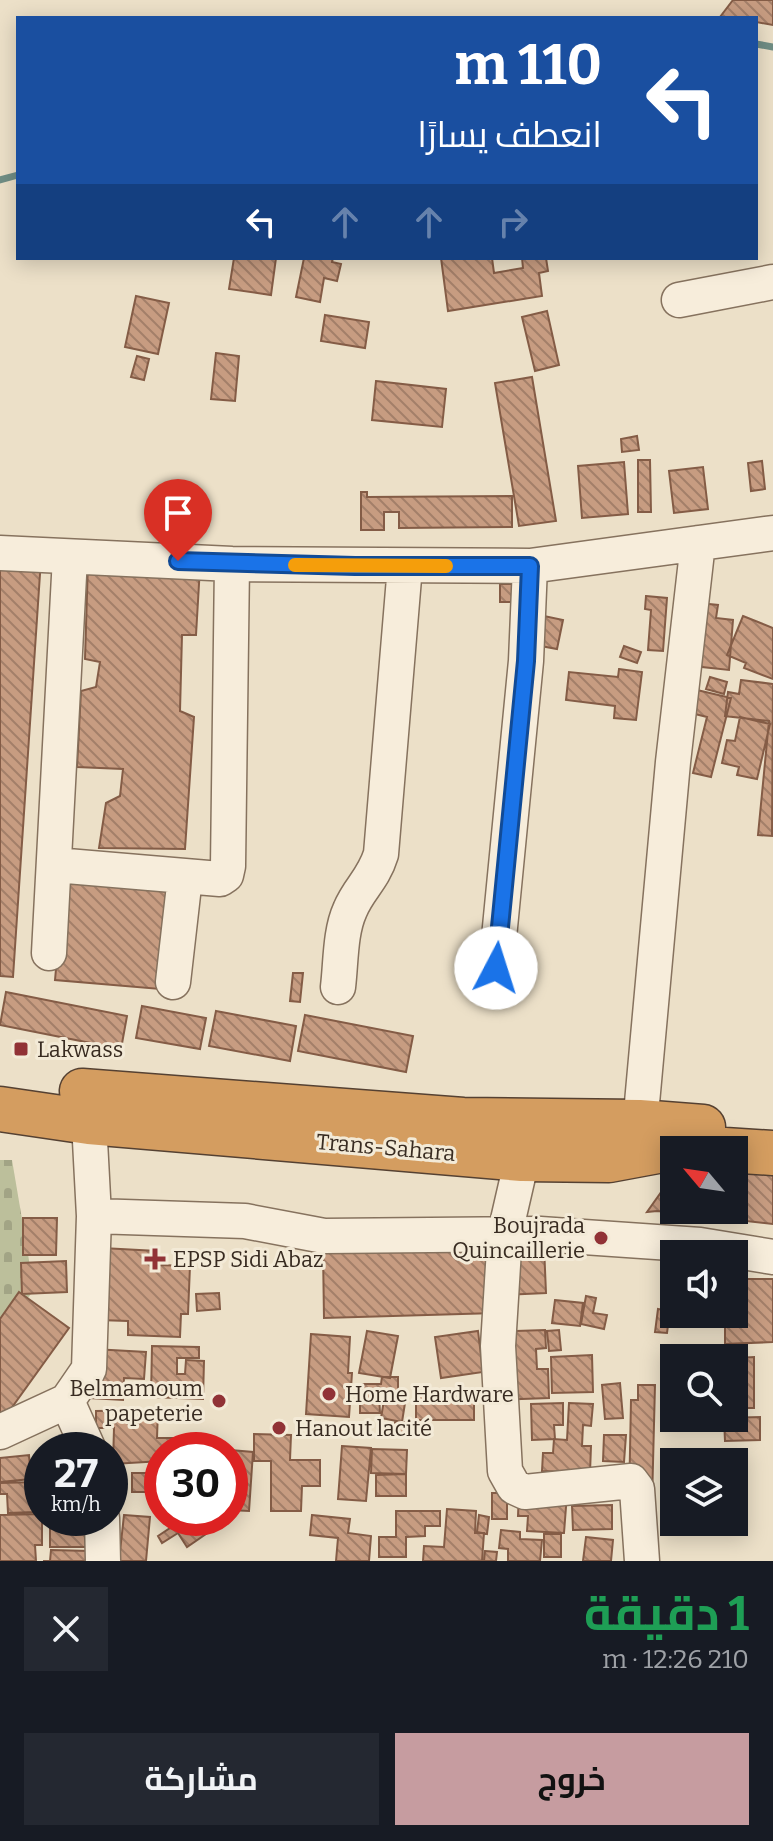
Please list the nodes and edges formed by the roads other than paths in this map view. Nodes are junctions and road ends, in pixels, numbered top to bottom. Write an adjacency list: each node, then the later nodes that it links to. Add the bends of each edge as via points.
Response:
1 (773, 282): 2 (street)
2 (679, 300)
3 (773, 533): 4 (street)
4 (698, 543): 9 (street); 20 (street)
5 (0, 553): 6 (street)
6 (70, 557): 7 (street); 10 (street)
7 (232, 564): 8 (street); 11 (street, via 228,866 220,879)
8 (405, 566): 9 (street); 15 (street, via 381,854 347,917)
9 (530, 566): 13 (street, via 526,661)
10 (55, 865): 11 (street); 12 (street)
11 (185, 877): 14 (street)
12 (49, 953)
13 (496, 968)
14 (173, 982)
15 (338, 987)
16 (0, 1080): 17 (highway, Trans-Sahara)
17 (90, 1107): 18 (highway, Trans-Sahara); 21 (highway, Trans-Sahara); 23 (street)
18 (0, 1109)
19 (773, 1137): 20 (highway, Trans-Sahara, via 696,1126)
20 (638, 1138): 21 (highway, Trans-Sahara, via 599,1160); 22 (highway, Trans-Sahara, via 679,1147)
21 (523, 1140): 24 (street)
22 (773, 1153)
23 (94, 1216): 24 (street, via 245,1221 324,1236); 26 (street, via 89,1369)
24 (505, 1233): 25 (street, via 700,1245); 31 (street, via 498,1346 505,1471 525,1492 631,1481 637,1489)
25 (773, 1257)
26 (67, 1401): 27 (street); 28 (street)
27 (0, 1432)
28 (81, 1432)
29 (102, 1536): 30 (street)
30 (103, 1561)
31 (642, 1561)

